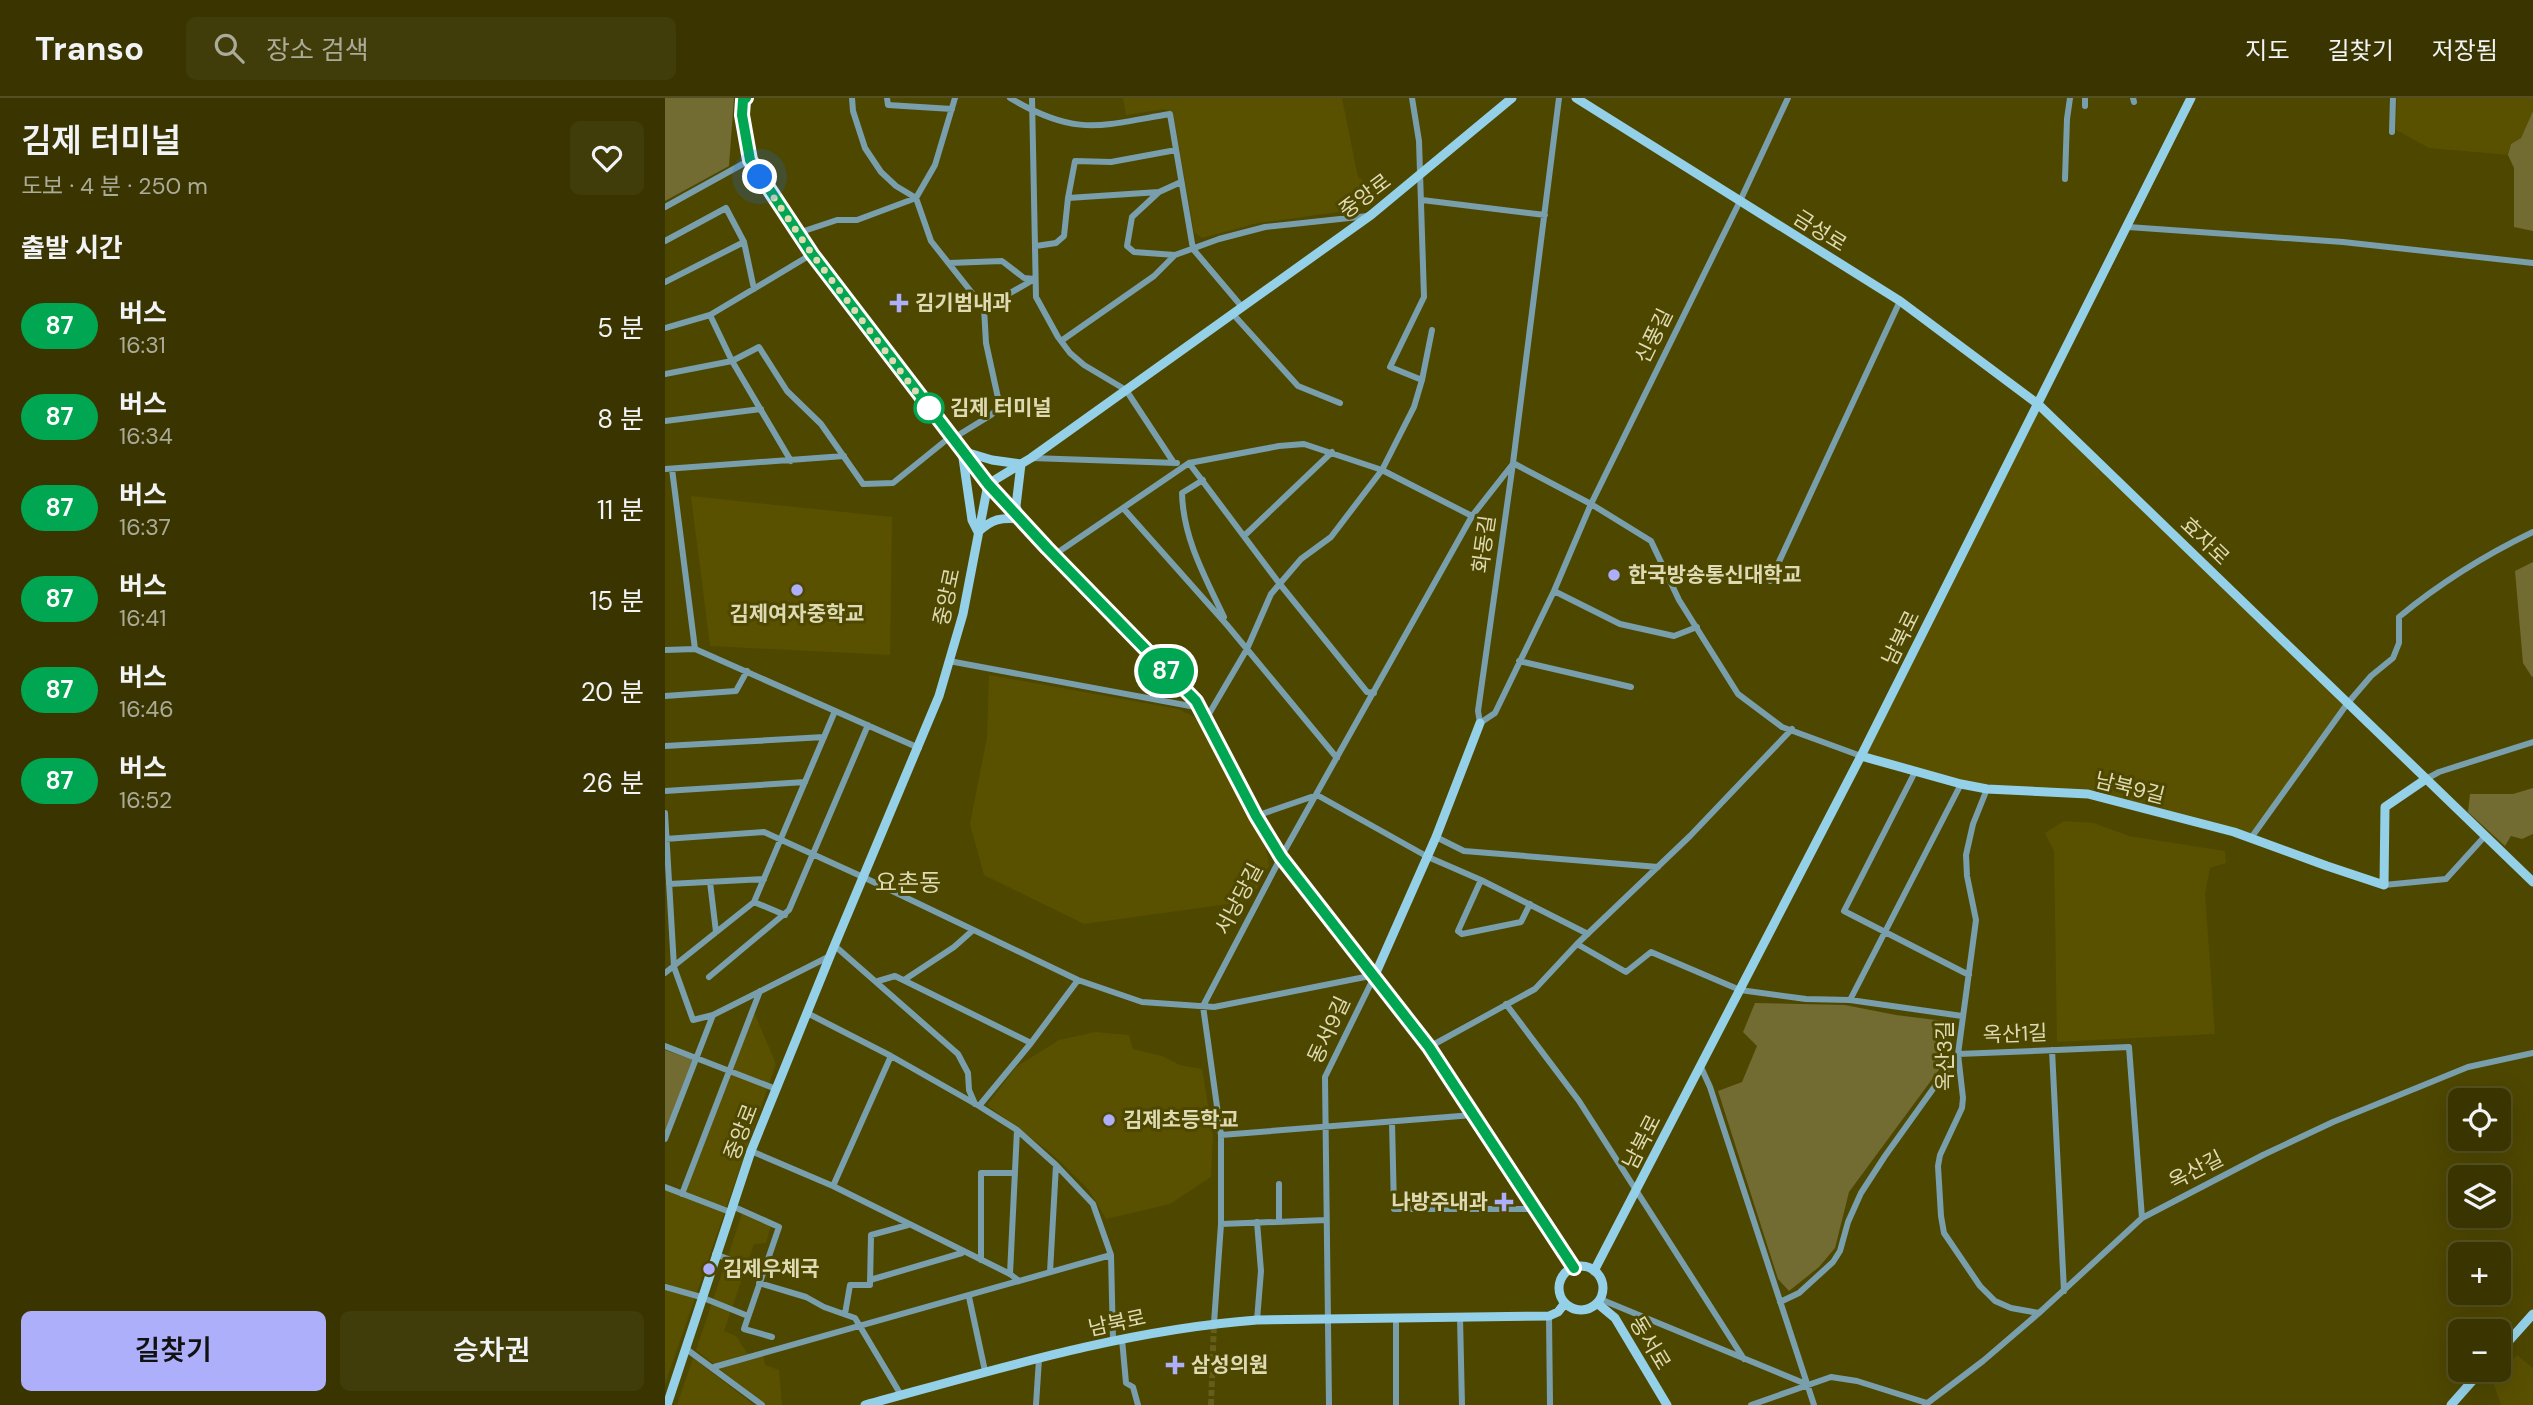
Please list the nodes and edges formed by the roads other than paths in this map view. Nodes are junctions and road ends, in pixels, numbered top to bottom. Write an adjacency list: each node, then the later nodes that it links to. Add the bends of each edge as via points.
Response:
1 (852, 98): 24 (street, via 865,148 881,172)
2 (887, 98): 15 (street, via 888,104)
3 (955, 98): 15 (street)
4 (1010, 98): 16 (street)
5 (1032, 98): 16 (street)
6 (1412, 98): 20 (street)
7 (1511, 98): 20 (street, 중앙로)
8 (1559, 98): 30 (street, 화동길)
9 (1576, 98): 27 (street, 금성로)
10 (1788, 98): 27 (street, 신풍길)
11 (2070, 98): 21 (street)
12 (2191, 98): 31 (street, 남북로)
13 (2393, 98): 17 (street)
14 (745, 99): 19 (street, via 742,115)
15 (952, 109): 24 (street, via 935,165)
16 (1032, 111): 18 (street, via 1094,127 1170,114); 35 (street)
17 (2392, 132)
18 (1176, 150): 22 (street); 25 (street, via 1111,162 1075,161)
19 (750, 160): 28 (street); 32 (street)
20 (1419, 176): 26 (street, 중앙로); 29 (street, 중앙로)
21 (2065, 179)
22 (1181, 182): 23 (street); 36 (street)
23 (1159, 192): 25 (street); 38 (street, via 1132,217 1127,246 1134,252)
24 (916, 198): 32 (street, via 857,220 837,220); 40 (street, via 931,241)
25 (1068, 198): 35 (street, via 1064,236 1056,243)
26 (1422, 200): 30 (street); 54 (street, 중앙로, via 1424,297 1390,367)
27 (1740, 201): 44 (street, 금성로); 74 (street, 신풍길)
28 (665, 207)
29 (1371, 215): 36 (street, via 1265,227); 45 (street, 중앙로)
30 (1545, 215): 68 (street, 화동길)
31 (2128, 227): 39 (street); 57 (street, 남북로)
32 (797, 233): 37 (street)
33 (665, 241): 34 (street, via 726,208)
34 (744, 242): 42 (street); 43 (street)
35 (1036, 247): 41 (street)
36 (1193, 249): 38 (street); 45 (street)
37 (812, 254): 43 (street); 60 (street)
38 (1175, 255): 51 (street, via 1154,276)
39 (2533, 263)
40 (949, 264): 41 (street, via 1002,261 1024,278); 46 (street)
41 (1035, 279): 46 (street); 51 (street, via 1036,297)
42 (665, 282)
43 (754, 289): 48 (street)
44 (1900, 302): 57 (street, 금성로); 82 (street)
45 (1242, 307): 47 (street, 중앙로)
46 (984, 308): 60 (street, via 986,344 1000,407)
47 (1232, 313): 55 (street, 중앙로); 56 (street, via 1298,386)
48 (710, 315): 49 (street); 52 (street)
49 (665, 327)
50 (1432, 330): 54 (street)
51 (1061, 341): 55 (street, via 1084,365)
52 (731, 362): 53 (street); 58 (street); 63 (street, via 759,347 787,391 821,424)
53 (665, 374)
54 (1422, 380): 71 (street, via 1414,407)
55 (1126, 390): 64 (street, 중앙로); 66 (street)
56 (1340, 403)
57 (2038, 404): 96 (street, 효자로); 107 (street, 남북로)
58 (761, 409): 59 (street); 65 (street)
59 (665, 421)
60 (951, 438): 61 (street); 63 (street, via 893,483 863,484)
61 (962, 451): 69 (street); 73 (street); 78 (street, via 972,520)
62 (1332, 452): 67 (street, via 1304,444); 71 (street); 80 (street)
63 (843, 456): 65 (street)
64 (1031, 458): 66 (street); 69 (street, 중앙로)
65 (791, 461): 70 (street)
66 (1174, 463): 67 (street)
67 (1189, 463): 72 (street); 75 (street)
68 (1513, 463): 74 (street); 76 (street, 서낭당길); 100 (street, 화동길)
69 (1021, 464): 73 (street, 중앙로); 77 (street, via 1016,506)
70 (668, 469): 87 (street)
71 (1382, 470): 76 (street); 83 (street, via 1331,537)
72 (1203, 480): 80 (street); 85 (street, via 1182,493 1182,515)
73 (988, 484): 77 (street); 78 (street, 중앙로)
74 (1591, 504): 84 (street, 신풍길); 86 (street, via 1651,541)
75 (1123, 508): 81 (street); 85 (street)
76 (1472, 516): 94 (street, 서낭당길)
77 (1020, 519): 78 (street, via 998,518); 81 (street)
78 (978, 532): 91 (street, 중앙로)
79 (2533, 532): 96 (street, via 2496,550 2399,617 2399,643 2393,658)
80 (1244, 536): 83 (street)
81 (1054, 555): 97 (street)
82 (1770, 581)
83 (1279, 583): 88 (street); 94 (street, via 1367,692)
84 (1554, 591): 86 (street, via 1620,624 1674,636); 90 (street, 신풍길)
85 (1227, 625): 88 (street)
86 (1697, 627): 102 (street, via 1738,694 1782,727)
87 (695, 649): 89 (street); 92 (street)
88 (1247, 649): 99 (street); 108 (street)
89 (665, 650)
90 (1520, 661): 93 (street); 100 (street, 신풍길, via 1495,713)
91 (949, 662): 97 (street); 106 (street, 중앙로)
92 (747, 671): 95 (street, via 736,691); 98 (street)
93 (1631, 687)
94 (1374, 693): 108 (street, 서낭당길)
95 (665, 695)
96 (2347, 704): 110 (street, 효자로); 120 (street)
97 (1201, 708): 99 (street)
98 (835, 711): 101 (street); 103 (street)
99 (1206, 719): 117 (street)
100 (1480, 723): 119 (street, 화동길)
101 (868, 725): 106 (street); 123 (street)
102 (1792, 729): 107 (street); 126 (street)
103 (824, 737): 105 (street); 111 (street)
104 (2533, 742): 110 (street)
105 (665, 746)
106 (919, 748): 127 (street, 중앙로)
107 (1861, 756): 109 (street, 남북9길); 152 (street, 남북로)
108 (1338, 758): 115 (street, 서낭당길)
109 (1915, 772): 112 (street, 남북9길); 139 (street, via 1844,911)
110 (2426, 779): 118 (street, 효자로); 133 (street, via 2385,807)
111 (805, 782): 114 (street); 122 (street)
112 (1961, 785): 113 (street, 남북9길); 139 (street)
113 (1987, 789): 120 (street, 남북9길, via 2088,794); 147 (street, 옥산3길, via 1966,855 1976,920)
114 (665, 791)
115 (1317, 795): 117 (street); 124 (street, 서낭당길); 125 (street)
116 (665, 813): 121 (street)
117 (1256, 816): 124 (street)
118 (2485, 836): 130 (street, 효자로); 133 (street, via 2446,879)
119 (1436, 837): 125 (street, 화동길); 126 (street, via 1464,850)
120 (2251, 838): 133 (street, 남북9길)
121 (666, 839): 122 (street, via 764,832); 132 (street)
122 (781, 840): 123 (street); 128 (street)
123 (814, 854): 127 (street); 136 (street)
124 (1281, 857): 146 (street); 156 (street, 서낭당길)
125 (1428, 857): 129 (street); 146 (street, 화동길)
126 (1658, 867): 140 (street)
127 (863, 877): 137 (street, 동서9길); 142 (street, 중앙로)
128 (764, 879): 131 (street); 134 (street)
129 (1481, 880): 135 (street); 135 (street, via 1458,931 1462,934 1521,922)
130 (2533, 882)
131 (710, 883): 132 (street); 138 (street)
132 (669, 884): 144 (street)
133 (2384, 885)
134 (754, 902): 136 (street); 138 (street)
135 (1530, 904): 140 (street)
136 (785, 915): 148 (street)
137 (972, 931): 149 (street); 150 (street, 동서9길)
138 (716, 932): 144 (street)
139 (1885, 932): 147 (street); 154 (street)
140 (1588, 934): 141 (street)
141 (1577, 944): 152 (street, via 1626,972 1651,952); 155 (street, via 1535,989)
142 (835, 946): 143 (street, 중앙로); 151 (street)
143 (830, 956): 153 (street); 157 (street, 중앙로)
144 (674, 967): 145 (street); 158 (street, via 693,1020)
145 (665, 973)
146 (1375, 975): 156 (street, 동서9길); 162 (street); 174 (street, 동서9길, via 1325,1077)
147 (1969, 975): 159 (street, 옥산3길)
148 (709, 977)
149 (904, 980): 151 (street, via 895,976); 160 (street)
150 (1078, 980): 156 (street, 동서9길, via 1142,1002); 160 (street)
151 (878, 981): 171 (street, via 958,1054)
152 (1740, 990): 154 (street); 168 (street, 남북로)
153 (760, 991): 158 (street); 169 (street)
154 (1850, 1000): 159 (street)
155 (1506, 1004): 162 (street); 184 (street, 남북로, via 1579,1101)
156 (1203, 1006): 176 (street)
157 (807, 1013): 166 (street); 170 (street, 중앙로)
158 (713, 1015): 167 (street)
159 (1962, 1016): 165 (street, 옥산3길)
160 (1031, 1043): 171 (street)
161 (665, 1046): 167 (street)
162 (1429, 1047): 172 (street)
163 (2052, 1050): 165 (street, 옥산1길); 188 (street, 옥산1길, via 2129,1047); 207 (street)
164 (2533, 1053): 188 (street, 옥산길, via 2468,1068 2333,1122)
165 (1958, 1054): 211 (street, 옥산1길, via 1861,1194 1833,1262 1799,1293); 213 (street, 옥산3길, via 1962,1108 1938,1166 1944,1233 1995,1301)
166 (891, 1056): 171 (street); 182 (street)
167 (697, 1058): 169 (street); 177 (street)
168 (1700, 1065): 184 (street, 남북로); 211 (street)
169 (729, 1071): 170 (street); 185 (street)
170 (776, 1089): 178 (street, 중앙로)
171 (977, 1105): 175 (street)
172 (1473, 1115): 173 (street); 187 (street)
173 (1392, 1122): 174 (street); 187 (street, via 1394,1209)
174 (1324, 1126): 176 (street); 189 (street, 동서9길)
175 (1017, 1130): 179 (street); 180 (street)
176 (1221, 1135): 192 (street)
177 (665, 1139)
178 (751, 1151): 182 (street); 186 (street, 중앙로)
179 (1056, 1165): 196 (street, via 1093,1204); 201 (street)
180 (1015, 1173): 197 (street, via 981,1173); 202 (street)
181 (1279, 1184): 191 (street)
182 (833, 1186): 193 (street)
183 (665, 1187): 185 (street)
184 (1637, 1191): 199 (street, 남북로); 229 (street)
185 (682, 1194): 186 (street)
186 (731, 1209): 195 (street, 중앙로); 200 (street, via 779,1227)
187 (1535, 1209): 198 (street)
188 (2142, 1218): 207 (street, 옥산길)
189 (1326, 1220): 191 (street); 221 (street, 동서9길)
190 (1257, 1222): 191 (street); 192 (street); 220 (street, via 1261,1271)
191 (1279, 1222)
192 (1221, 1224): 222 (street)
193 (908, 1225): 194 (street); 204 (street, via 871,1235)
194 (963, 1253): 197 (street); 204 (street)
195 (715, 1254): 200 (street); 208 (street, 중앙로)
196 (1111, 1255): 201 (street); 225 (street)
197 (981, 1260): 202 (street)
198 (1574, 1268): 199 (street); 212 (street, via 1560,1283)
199 (1594, 1270): 210 (street, via 1602,1283)
200 (762, 1272): 205 (street)
201 (1050, 1272): 203 (street)
202 (1010, 1274): 203 (street)
203 (1019, 1281): 209 (street)
204 (870, 1282): 214 (street, via 851,1285)
205 (759, 1283): 214 (street); 216 (street)
206 (665, 1287): 208 (street)
207 (2064, 1291): 213 (street, 옥산길)
208 (701, 1297): 216 (street); 227 (street, 중앙로)
209 (969, 1297): 223 (street); 231 (street)
210 (1599, 1301): 212 (street, via 1578,1310); 229 (street); 245 (street, 동서로, via 1615,1318)
211 (1780, 1302): 233 (street)
212 (1565, 1303): 217 (street)
213 (2039, 1313): 235 (street, 옥산길)
214 (845, 1314): 223 (street)
215 (2533, 1314): 226 (street)
216 (748, 1316): 224 (street, via 744,1329)
217 (1549, 1316): 218 (street, 남북로); 244 (street)
218 (1460, 1317): 219 (street, 남북로); 243 (street)
219 (1396, 1318): 221 (street, 남북로); 242 (street)
220 (1257, 1320): 221 (street, 남북로); 222 (street, 남북로)
221 (1329, 1320): 241 (street, 동서9길)
222 (1214, 1323): 225 (street, 남북로)
223 (861, 1325): 230 (street); 234 (street)
224 (772, 1337)
225 (1117, 1339): 228 (street, 남북로); 240 (street, via 1126,1383 1133,1387)
226 (2511, 1339)
227 (685, 1348): 230 (street); 236 (street, 중앙로)
228 (1039, 1359): 231 (street, 남북로); 239 (street)
229 (1744, 1359): 233 (street)
230 (715, 1367): 237 (street)
231 (985, 1371): 234 (street, 남북로)
232 (2471, 1382): 248 (street)
233 (1806, 1384): 235 (street, via 1831,1377 1857,1381); 246 (street); 247 (street)
234 (901, 1395): 238 (street, 남북로)
235 (1926, 1404)
236 (667, 1405)
237 (762, 1405)
238 (865, 1405)
239 (1036, 1405)
240 (1138, 1405)
241 (1329, 1405)
242 (1396, 1405)
243 (1462, 1405)
244 (1550, 1405)
245 (1667, 1405)
246 (1751, 1405)
247 (1814, 1405)
248 (2451, 1405)

